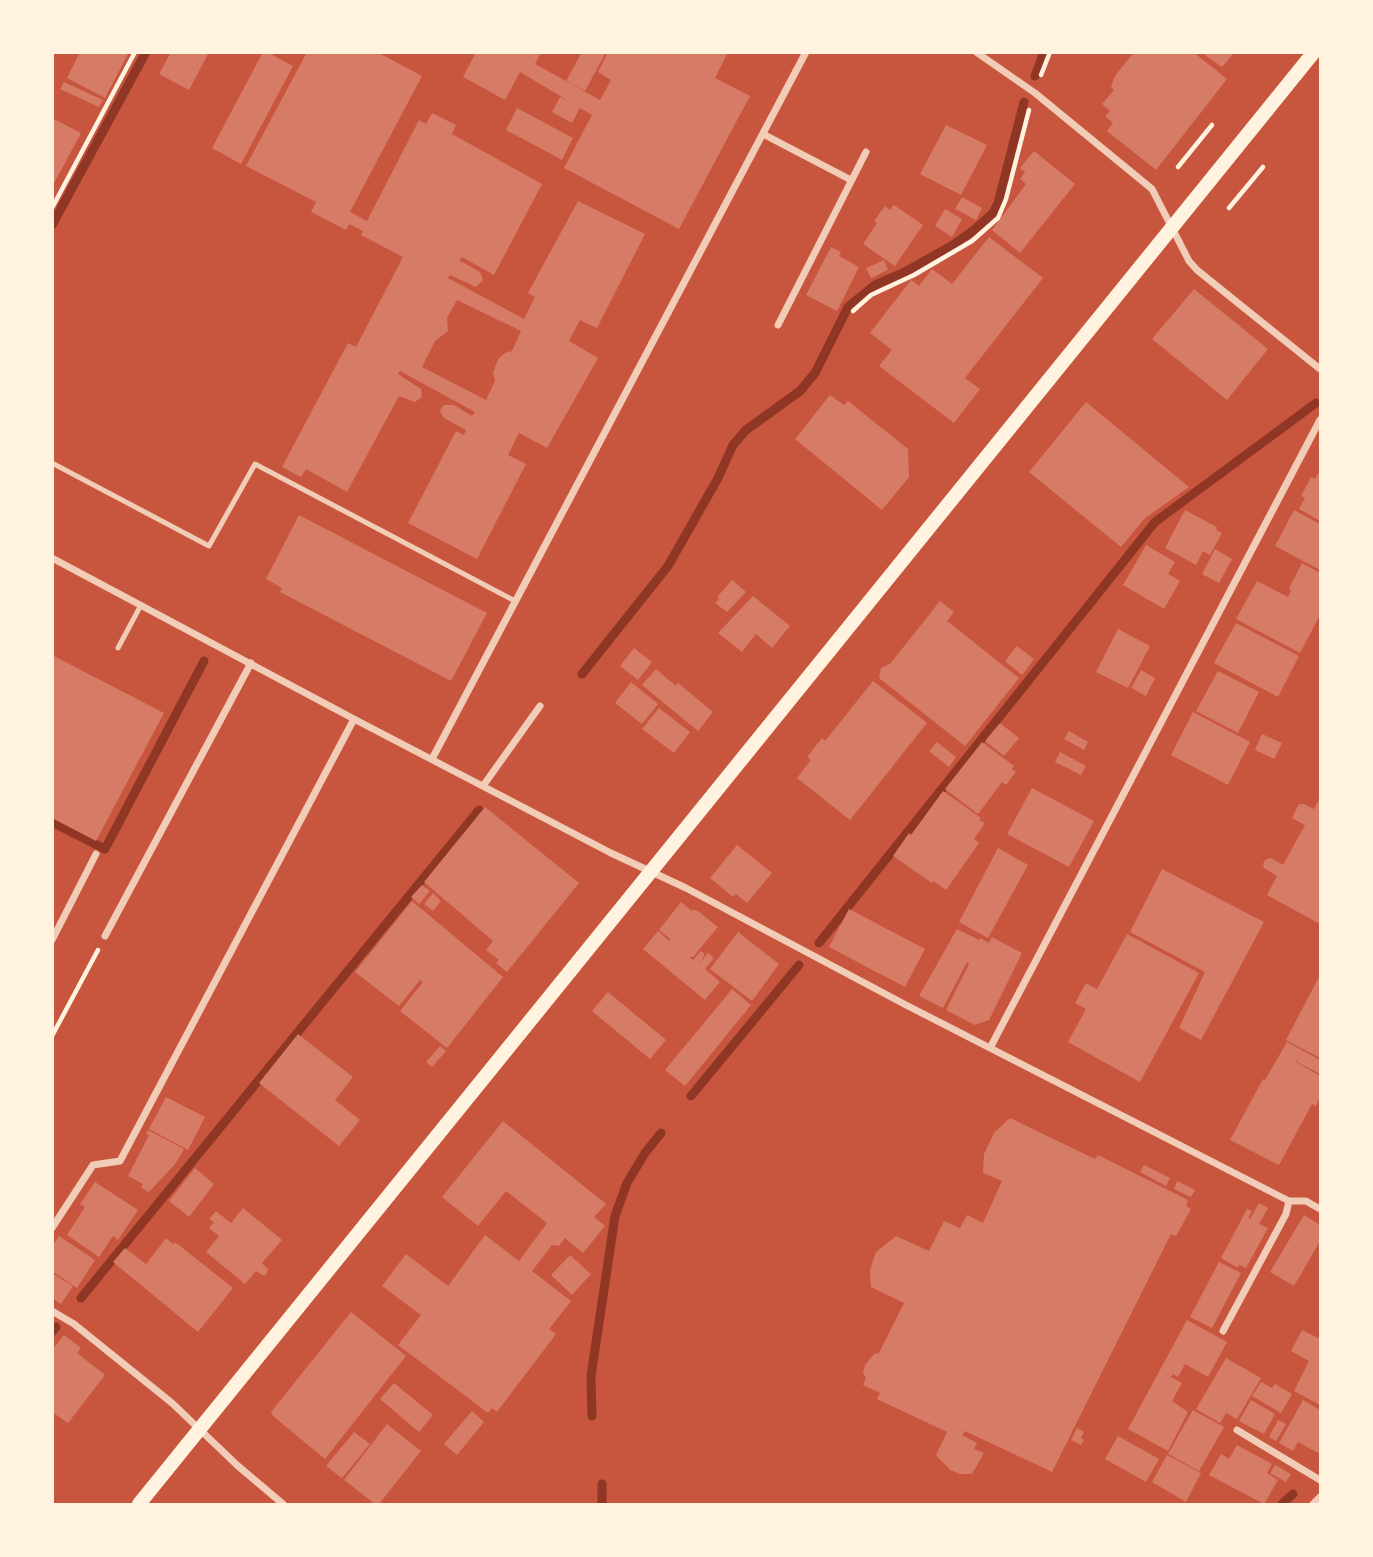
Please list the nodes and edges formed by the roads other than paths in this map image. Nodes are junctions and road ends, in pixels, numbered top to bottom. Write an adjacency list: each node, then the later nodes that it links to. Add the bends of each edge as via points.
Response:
1 (806, 52): 4 (street)
2 (975, 52): 7 (street, via 1035,93 1152,189)
3 (1314, 52): 7 (main road)
4 (763, 134): 6 (street); 13 (street)
5 (866, 152): 6 (street)
6 (851, 180): 8 (street)
7 (1172, 229): 9 (street, via 1197,270); 22 (main road)
8 (778, 325)
9 (1321, 369)
10 (1321, 420): 25 (street)
11 (52, 463): 13 (lane, via 209,546 255,464)
12 (52, 558): 14 (street)
13 (515, 601): 19 (street)
14 (141, 605): 15 (lane); 16 (street)
15 (118, 648)
16 (251, 663): 18 (street); 23 (street)
17 (540, 706): 20 (street)
18 (354, 719): 19 (street); 28 (street, via 120,1161 93,1165)
19 (432, 759): 20 (street)
20 (483, 786): 22 (street)
21 (96, 854): 24 (street)
22 (652, 873): 25 (street); 31 (main road)
23 (105, 936)
24 (52, 940)
25 (990, 1048): 26 (street)
26 (1289, 1200): 27 (street, via 1306,1201); 30 (street, via 1286,1214)
27 (1321, 1209)
28 (52, 1228)
29 (52, 1311): 31 (street, via 74,1324)
30 (1223, 1331)
31 (200, 1430): 35 (main road); 36 (street)
32 (1237, 1430): 33 (street)
33 (1321, 1480)
34 (1321, 1497): 37 (street)
35 (139, 1504)
36 (283, 1504)
37 (1313, 1504)

